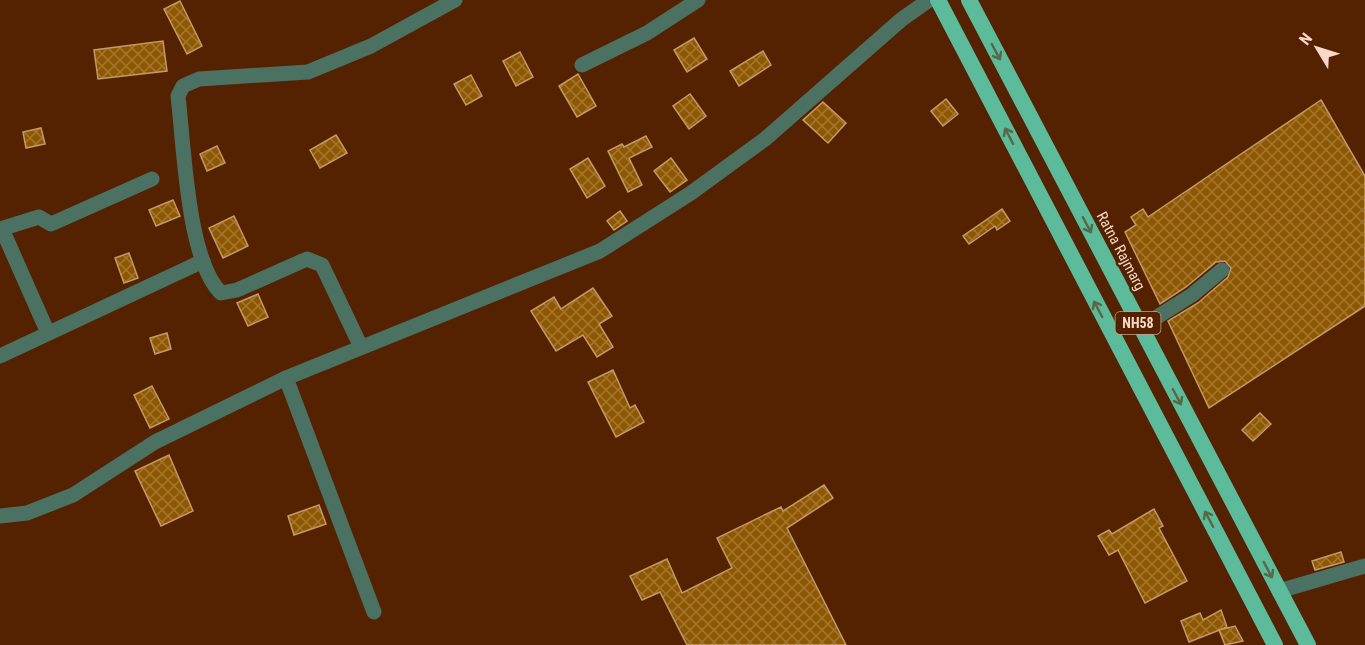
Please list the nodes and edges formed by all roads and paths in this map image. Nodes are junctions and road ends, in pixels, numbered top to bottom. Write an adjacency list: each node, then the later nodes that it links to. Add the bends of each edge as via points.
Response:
1 (455, 0): 9 (street, via 371,46 308,72 199,79 183,86 178,96 193,224)
2 (698, 0): 6 (street, via 647,33)
3 (928, 0): 13 (street, via 765,139 691,193 600,251)
4 (938, 0): 20 (highway, NH58, one-way to 4)
5 (969, 0): 11 (highway, Ratna Rajmarg / NH58, one-way to 11)
6 (582, 65)
7 (152, 179): 8 (street, via 51,224 39,217)
8 (1, 229): 12 (street)
9 (203, 261): 12 (street); 13 (street, via 209,282 221,294 237,291 307,259 322,264)
10 (1222, 270): 11 (street, via 1192,295)
11 (1141, 327): 18 (highway, Ratna Rajmarg / NH58, one-way to 18)
12 (48, 333): 14 (street)
13 (361, 347): 15 (street)
14 (0, 356)
15 (286, 378): 16 (street, via 155,442 73,495 27,513); 19 (street)
16 (0, 516)
17 (1365, 566): 18 (street)
18 (1279, 591): 21 (highway, Ratna Rajmarg / NH58)
19 (374, 612)
20 (1275, 645)
21 (1308, 645)

